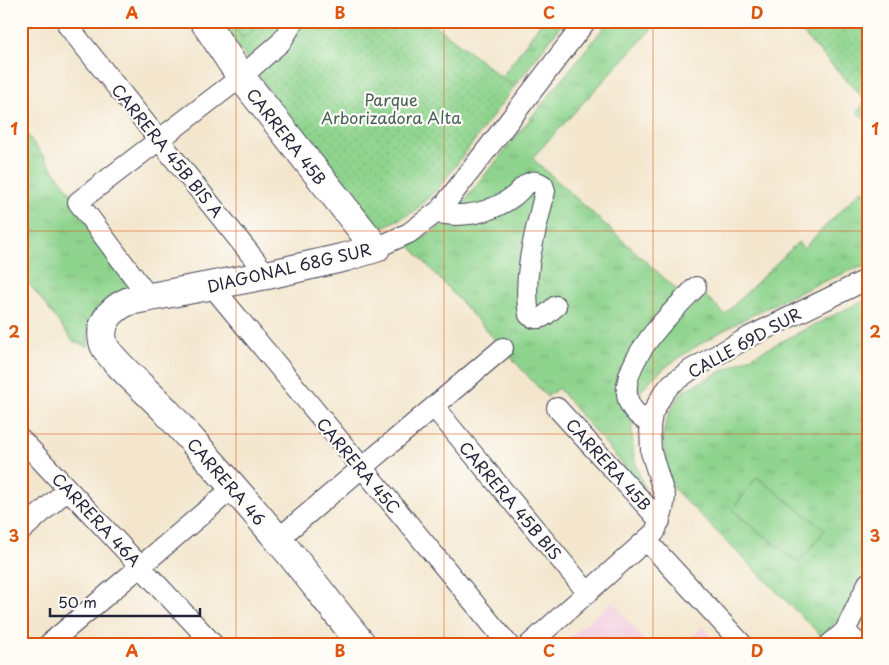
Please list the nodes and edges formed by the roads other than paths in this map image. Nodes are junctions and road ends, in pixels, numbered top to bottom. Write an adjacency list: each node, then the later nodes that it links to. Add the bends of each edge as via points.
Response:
1 (204, 21): 5 (street, CARRERA 45B)
2 (294, 21): 5 (street, via 281,42)
3 (586, 21): 7 (street, DIAGONAL 68G SUR, via 452,197)
4 (68, 26): 6 (street, CARRERA 45B BIS A)
5 (241, 77): 6 (street); 8 (street, CARRERA 45B)
6 (159, 140): 9 (street, CARRERA 45B BIS A); 13 (street, via 78,202)
7 (436, 213): 8 (street, DIAGONAL 68G SUR, via 409,233); 14 (street, via 456,217 475,214 493,208 529,183 536,181 543,185 545,191 526,296 529,315 534,319 541,319)
8 (376, 248): 9 (street, DIAGONAL 68G SUR)
9 (268, 275): 11 (street, DIAGONAL 68G SUR)
10 (868, 279): 19 (street, CALLE 69D SUR, via 749,337 692,369 663,394)
11 (210, 285): 13 (street, DIAGONAL 68G SUR); 21 (street, CARRERA 45C)
12 (696, 287): 19 (street, via 646,340 630,372 629,402 638,416)
13 (148, 296): 15 (street, DIAGONAL 68G SUR, via 119,305)
14 (556, 306)
15 (106, 318): 22 (street, CARRERA 46, via 103,343 111,357 149,392)
16 (503, 348): 17 (street)
17 (434, 406): 21 (street); 30 (street, CARRERA 45B BIS)
18 (557, 408): 24 (street, CARRERA 45B)
19 (650, 423): 24 (street, CALLE 69D SUR, via 652,452 665,497)
20 (21, 439): 23 (street, CARRERA 46A)
21 (361, 468): 26 (street); 35 (street, CARRERA 45C)
22 (234, 487): 26 (street, CARRERA 46); 28 (street)
23 (68, 489): 25 (street); 28 (street, CARRERA 46A)
24 (660, 521): 27 (street, CALLE 69D SUR)
25 (21, 531)
26 (278, 539): 34 (street, CARRERA 46)
27 (647, 541): 30 (street, CALLE 69D SUR); 37 (street)
28 (140, 566): 32 (street, CARRERA 46A); 33 (street)
29 (868, 583): 31 (street)
30 (588, 593): 36 (street, CALLE 69D SUR)
31 (852, 637): 38 (street)
32 (210, 643)
33 (49, 644)
34 (362, 644)
35 (508, 644)
36 (530, 644)
37 (742, 644)
38 (830, 644)

